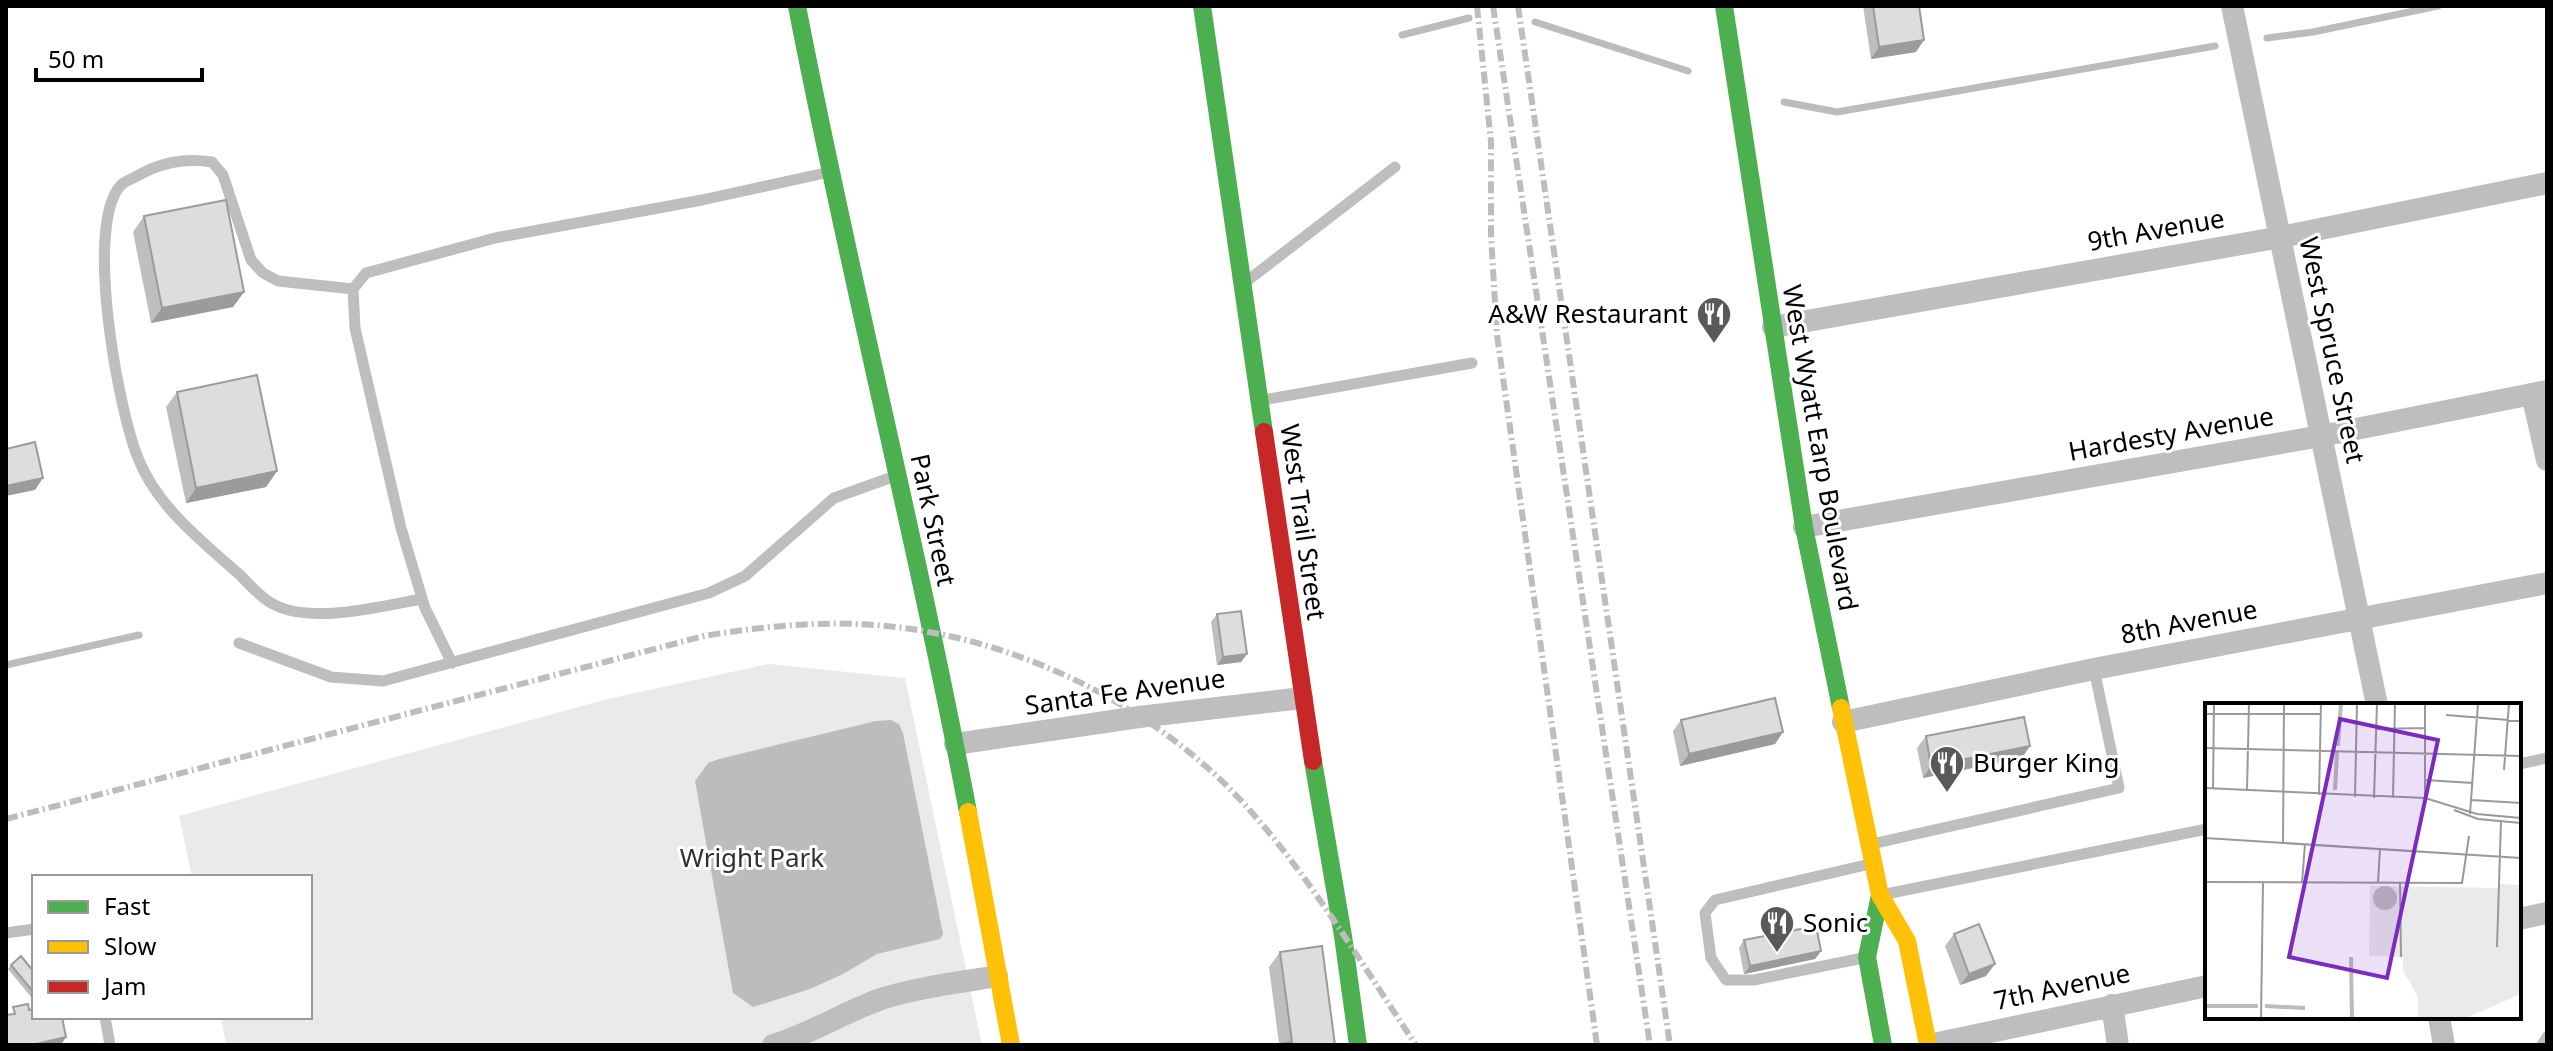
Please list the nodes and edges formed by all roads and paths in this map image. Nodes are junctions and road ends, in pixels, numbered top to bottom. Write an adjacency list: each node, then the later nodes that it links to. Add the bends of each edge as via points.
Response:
1 (797, 6): 6 (main road, Park Street)
2 (1202, 6): 9 (main road, West Trail Street)
3 (1724, 6): 11 (main road, West Wyatt Earp Boulevard)
4 (2232, 6): 8 (street, West Spruce Street)
5 (1395, 167): 9 (lane)
6 (829, 173): 10 (lane, via 495,238 366,273); 17 (main road, Park Street)
7 (2547, 183): 8 (street, 9th Avenue)
8 (2281, 237): 11 (street, 9th Avenue); 15 (street, West Spruce Street)
9 (1243, 283): 14 (main road, West Trail Street)
10 (353, 289): 20 (lane, via 355,328); 20 (lane, via 278,281 263,273 251,260 223,175 212,162 189,159 158,165 122,184 109,207 105,252 118,393 138,460 165,505 273,604 317,615)
11 (1773, 327): 18 (main road, West Wyatt Earp Boulevard)
12 (1472, 363): 14 (lane)
13 (2540, 393): 15 (street, Hardesty Avenue); 16 (street)
14 (1259, 400): 25 (main road, West Trail Street)
15 (2321, 436): 18 (street, Hardesty Avenue); 21 (street, West Spruce Street)
16 (2547, 460)
17 (898, 475): 23 (lane, via 834,498 745,576 709,593); 28 (main road, Park Street)
18 (1804, 527): 27 (main road, West Wyatt Earp Boulevard)
19 (2547, 583): 21 (street, 8th Avenue)
20 (422, 599): 23 (lane)
21 (2358, 617): 24 (street, 8th Avenue); 26 (street, West Spruce Street)
22 (239, 643): 23 (lane, via 331,677 383,681)
23 (452, 663)
24 (2094, 669): 27 (street, 8th Avenue); 32 (lane, via 2119,788)
25 (1302, 698): 28 (street, Santa Fe Avenue); 50 (main road, West Trail Street)
26 (2377, 703)
27 (1843, 722): 32 (main road, West Wyatt Earp Boulevard)
28 (955, 744): 40 (main road, Park Street)
29 (2547, 758): 30 (lane)
30 (2521, 764)
31 (2205, 829): 34 (lane)
32 (1868, 845): 33 (main road, West Wyatt Earp Boulevard)
33 (1872, 864): 34 (main road, West Wyatt Earp Boulevard); 39 (lane, via 1715,900 1705,913 1711,958 1726,980 1754,980)
34 (1880, 895): 39 (main road, West Wyatt Earp Boulevard); 52 (main road, West Wyatt Earp Boulevard, via 1907,941)
35 (2547, 913): 36 (street)
36 (2521, 919)
37 (32, 929): 38 (lane)
38 (6, 933)
39 (1867, 957): 51 (main road, West Wyatt Earp Boulevard)
40 (997, 976): 48 (street, via 909,991); 49 (main road, Park Street)
41 (2205, 986): 42 (street, 7th Avenue)
42 (2112, 1005): 46 (street, 7th Avenue); 53 (street)
43 (105, 1019): 47 (lane)
44 (2439, 1019): 54 (street)
45 (2547, 1037): 55 (lane)
46 (1986, 1039): 52 (street, 7th Avenue)
47 (110, 1045)
48 (773, 1045)
49 (1011, 1045)
50 (1358, 1045)
51 (1883, 1045)
52 (1929, 1045)
53 (2118, 1045)
54 (2444, 1045)
55 (2542, 1045)

